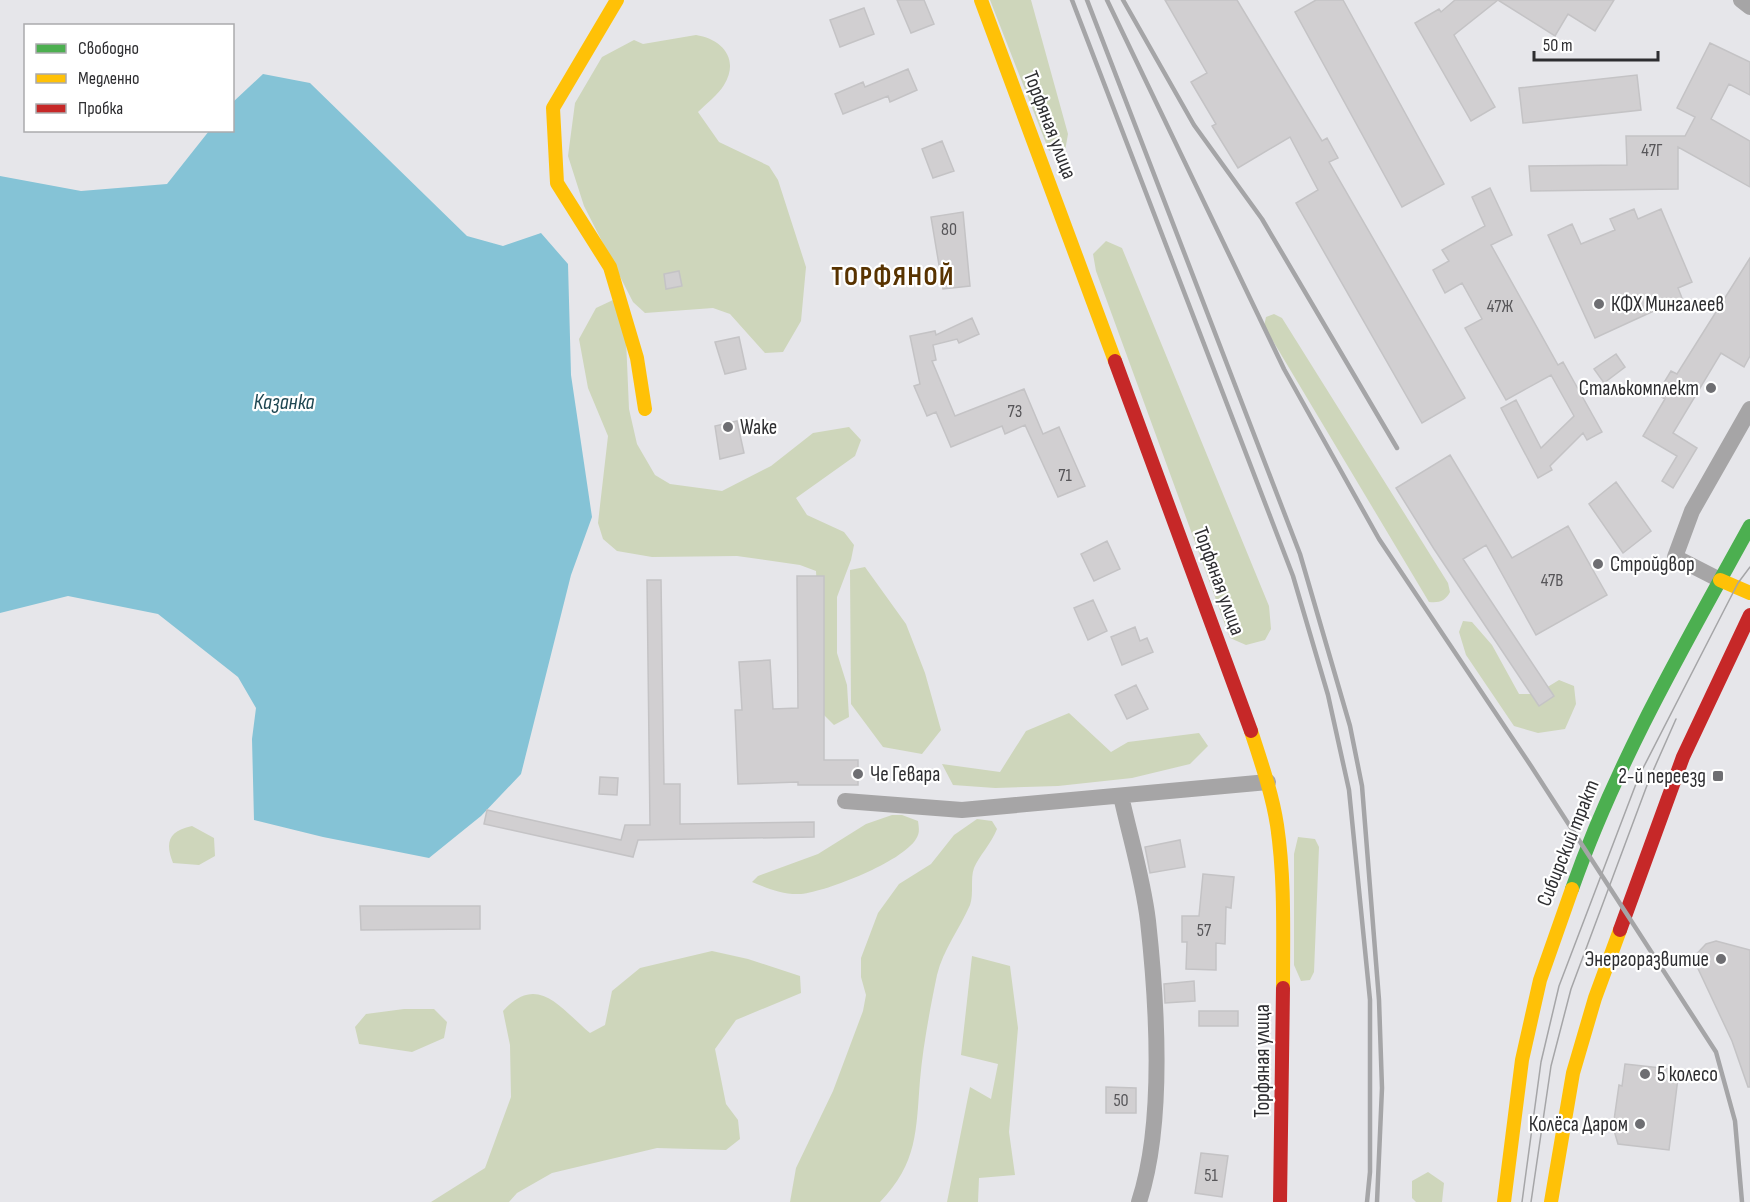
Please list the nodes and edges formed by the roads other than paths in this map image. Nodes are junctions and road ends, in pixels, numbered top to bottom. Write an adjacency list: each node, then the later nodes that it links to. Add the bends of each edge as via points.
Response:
1 (617, 0): 5 (street, via 553,108 557,183 610,267 637,358)
2 (981, 0): 13 (street, Торфяная улица)
3 (1741, 0): 4 (street)
4 (1750, 7)
5 (645, 409)
6 (1750, 409): 8 (street, via 1692,511 1675,557)
7 (1750, 526): 8 (street, Сибирский тракт)
8 (1720, 580): 9 (street); 18 (street, Сибирский тракт, via 1623,763 1587,843 1564,909 1540,980 1522,1060)
9 (1750, 593)
10 (1750, 615): 12 (street)
11 (1749, 650): 12 (street)
12 (1725, 667): 19 (street, via 1683,757 1595,998 1573,1073)
13 (1268, 782): 14 (street); 17 (street, Торфяная улица, via 1284,894)
14 (1121, 795): 15 (street, via 962,810); 16 (street, via 1148,919 1157,1077 1145,1182)
15 (845, 801)
16 (1139, 1202)
17 (1280, 1202)
18 (1504, 1202)
19 (1551, 1202)

